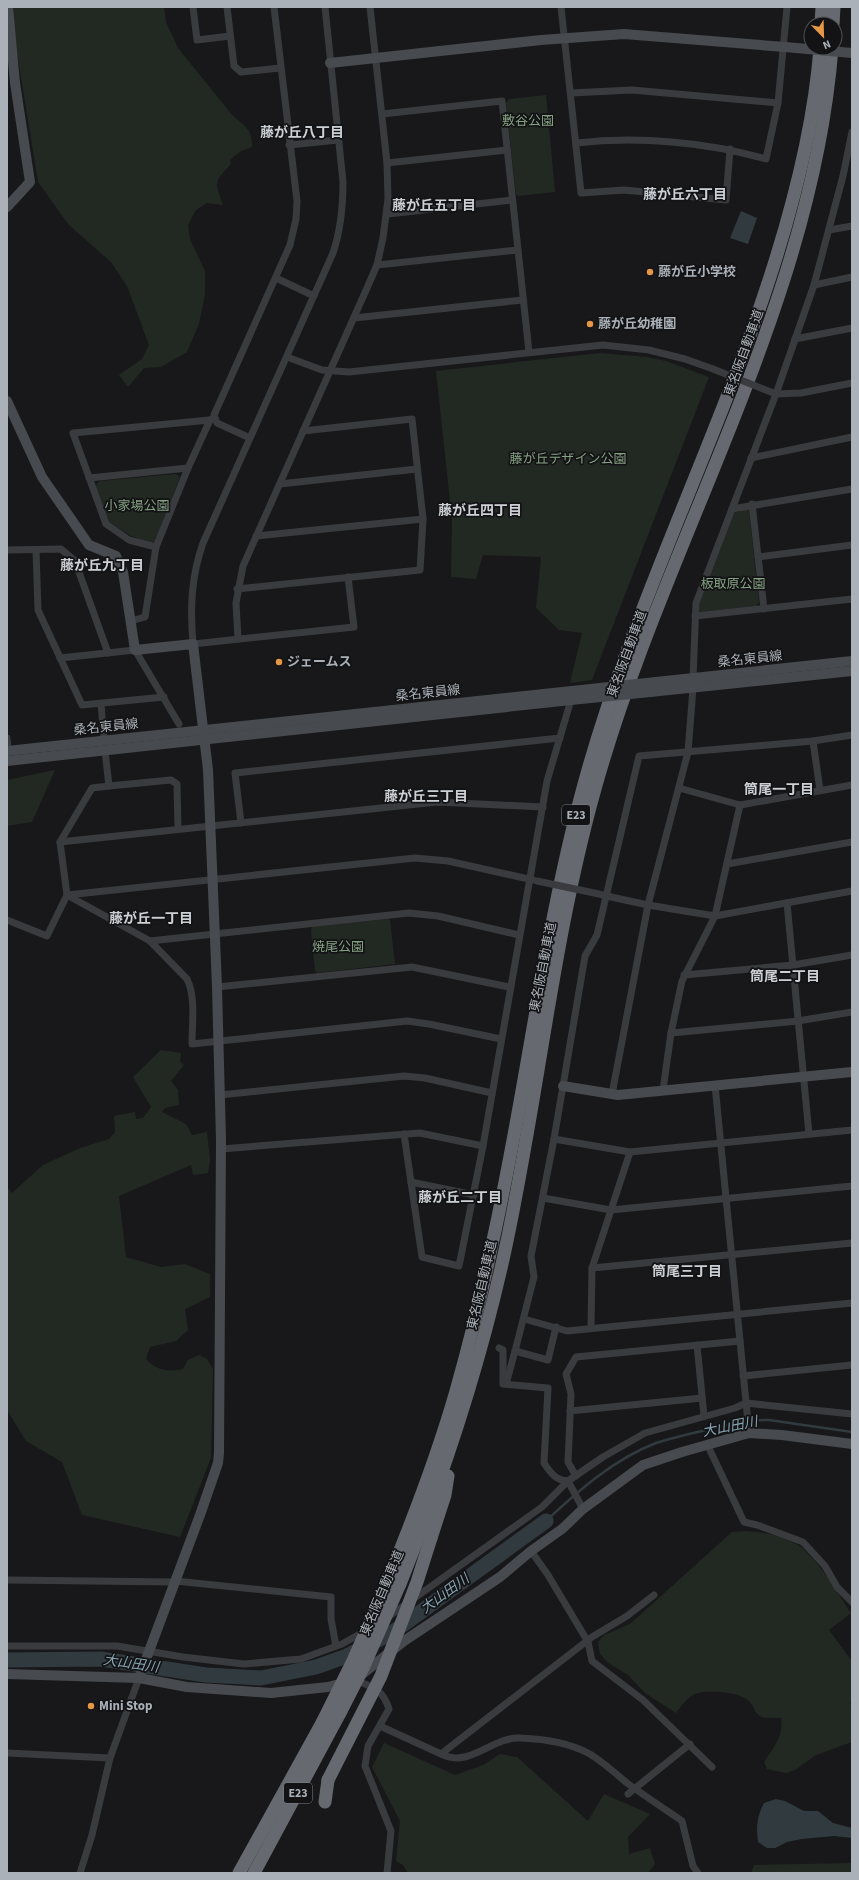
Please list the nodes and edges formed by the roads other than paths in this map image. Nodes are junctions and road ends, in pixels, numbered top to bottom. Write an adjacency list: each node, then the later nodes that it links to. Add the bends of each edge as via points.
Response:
1 (8, 7): 31 (street, via 30,182)
2 (193, 7): 9 (street, via 197,40)
3 (227, 7): 9 (street)
4 (274, 7): 17 (street)
5 (325, 7): 16 (street)
6 (370, 7): 15 (street)
7 (561, 7): 10 (street)
8 (787, 7): 11 (street)
9 (230, 36): 17 (street, via 234,66 241,72)
10 (564, 38): 11 (street, via 624,34); 15 (street); 18 (street)
11 (785, 47): 12 (street, bridge); 19 (street)
12 (852, 53)
13 (819, 56): 203 (highway, 東名阪自動車道 / E23, bridge, via 803,160 774,264 731,390 632,637 582,789 556,899 492,1248 456,1392 422,1494 352,1663 322,1723)
14 (831, 56): 175 (highway, 東名阪自動車道 / E23, via 815,163 789,260 743,393 644,639 594,791 567,902 504,1252 482,1346)
15 (375, 58): 16 (street); 20 (street)
16 (330, 63): 22 (street)
17 (280, 68): 24 (street)
18 (571, 93): 19 (street, via 632,90); 23 (street)
19 (778, 103): 26 (street, via 766,159)
20 (382, 114): 25 (street, via 502,101); 27 (street)
21 (852, 132): 29 (street)
22 (338, 140): 24 (street); 40 (street, via 343,202 340,230 334,253)
23 (576, 143): 26 (street, via 641,141); 26 (street, via 581,193 624,190 726,200)
24 (289, 145): 38 (street, via 297,201 296,219 290,245)
25 (507, 150): 27 (street); 30 (street)
26 (730, 150)
27 (387, 163): 32 (street)
28 (852, 174): 29 (street)
29 (843, 176): 34 (street)
30 (512, 200): 32 (street); 35 (street)
31 (7, 207)
32 (388, 214): 36 (street)
33 (852, 226): 34 (street)
34 (829, 230): 39 (street)
35 (518, 250): 36 (street); 41 (street)
36 (376, 265): 42 (street)
37 (852, 277): 39 (street)
38 (276, 278): 40 (street); 51 (street)
39 (814, 285): 44 (street)
40 (314, 296): 46 (street)
41 (523, 300): 42 (street); 45 (street)
42 (354, 318): 47 (street)
43 (852, 328): 44 (street)
44 (796, 339): 49 (street)
45 (529, 352): 47 (street, via 358,371); 49 (street, bridge, via 602,345 628,347 674,356)
46 (287, 357): 47 (street); 54 (street)
47 (330, 371): 52 (street)
48 (852, 383): 49 (street, via 786,395)
49 (776, 394): 55 (street)
50 (7, 401): 75 (street, via 42,477 89,545 116,556 124,572)
51 (213, 419): 54 (street); 56 (street); 58 (street, via 73,433)
52 (303, 431): 57 (street, via 412,419); 59 (street)
53 (852, 437): 55 (street)
54 (250, 438): 77 (street, via 198,558 191,606)
55 (751, 458): 62 (street)
56 (188, 468): 58 (street); 66 (street)
57 (417, 469): 59 (street); 63 (street)
58 (89, 478): 66 (street, via 106,524 129,540)
59 (280, 484): 64 (street)
60 (852, 489): 61 (street)
61 (752, 504): 62 (street); 69 (street)
62 (732, 509): 74 (street, via 696,603)
63 (423, 519): 64 (street); 70 (street, via 420,570)
64 (256, 536): 71 (street, via 243,566)
65 (852, 544): 69 (street)
66 (156, 547): 75 (street, via 145,617)
67 (7, 550): 68 (street)
68 (36, 550): 79 (street, via 61,549 74,561); 80 (street, via 38,610)
69 (758, 557): 73 (street)
70 (348, 577): 71 (street); 76 (street, via 354,627)
71 (237, 589): 76 (street)
72 (852, 599): 73 (street)
73 (764, 609): 74 (street)
74 (695, 616): 83 (street)
75 (131, 621): 78 (street)
76 (238, 639): 77 (street)
77 (193, 644): 78 (street); 89 (street)
78 (135, 650): 79 (street); 85 (street)
79 (108, 653): 80 (street)
80 (60, 658): 86 (street, via 82,705)
81 (852, 661): 83 (street, 桑名東員線)
82 (852, 671): 83 (street, 桑名東員線)
83 (693, 683): 84 (street, 桑名東員線, bridge, via 650,692); 84 (street, 桑名東員線, bridge, via 656,682); 96 (street)
84 (572, 696): 88 (street, 桑名東員線); 89 (street, 桑名東員線); 92 (street)
85 (164, 697): 86 (street); 87 (street)
86 (101, 704): 95 (street)
87 (180, 724)
88 (300, 729): 89 (street, via 288,727 211,735); 93 (street, 桑名東員線)
89 (203, 730): 93 (street); 95 (street, 桑名東員線)
90 (852, 735): 94 (street)
91 (7, 738): 97 (street)
92 (560, 738): 103 (street, via 547,781); 104 (street, via 235,773)
93 (204, 741): 95 (street, 桑名東員線); 105 (street)
94 (813, 741): 96 (street); 101 (street)
95 (104, 745): 97 (street, 桑名東員線); 99 (street)
96 (688, 752): 100 (street); 114 (street, via 639,756)
97 (7, 755)
98 (852, 785): 101 (street)
99 (109, 786): 106 (street, via 171,780 177,784); 107 (street, via 92,788)
100 (679, 788): 102 (street); 116 (street)
101 (820, 790): 102 (street)
102 (740, 805): 109 (street)
103 (543, 807): 104 (street, via 437,802); 111 (street)
104 (241, 822): 105 (street)
105 (211, 825): 106 (street); 110 (street)
106 (178, 829): 107 (street)
107 (60, 842): 113 (street)
108 (852, 842): 109 (street)
109 (727, 864): 117 (street)
110 (213, 879): 111 (street, via 415,858 448,861); 113 (street); 119 (street)
111 (533, 880): 114 (street, bridge); 120 (street)
112 (852, 892): 115 (street)
113 (67, 895): 118 (street, via 47,936); 121 (street)
114 (603, 895): 116 (street); 135 (street, via 597,935 585,956)
115 (787, 903): 117 (street); 123 (street)
116 (648, 905): 117 (street); 138 (street)
117 (715, 916): 124 (street)
118 (7, 920)
119 (215, 933): 120 (street, via 409,913 438,916); 121 (street); 125 (street)
120 (519, 935): 126 (street)
121 (150, 941): 131 (street, via 187,979 192,1011 192,1044)
122 (852, 955): 123 (street)
123 (792, 965): 124 (street); 128 (street)
124 (684, 975): 129 (street)
125 (217, 987): 126 (street, via 412,967); 131 (street)
126 (509, 987): 130 (street)
127 (852, 1012): 128 (street)
128 (798, 1021): 129 (street); 133 (street)
129 (671, 1033): 136 (street)
130 (501, 1039): 131 (street, via 407,1021); 137 (street)
131 (219, 1041): 139 (street)
132 (852, 1072): 133 (street)
133 (804, 1076): 134 (street); 142 (street)
134 (715, 1085): 136 (street); 144 (street)
135 (563, 1086): 138 (street); 143 (street)
136 (663, 1090): 138 (street)
137 (492, 1093): 139 (street, via 426,1078 404,1076); 145 (street)
138 (612, 1094)
139 (220, 1095): 146 (street)
140 (852, 1130): 142 (street)
141 (404, 1134): 145 (street, via 420,1133); 146 (street); 148 (street)
142 (809, 1134): 144 (street)
143 (554, 1139): 147 (street); 151 (street)
144 (721, 1143): 147 (street); 152 (street)
145 (483, 1146): 150 (street)
146 (221, 1149): 183 (street, via 218,1463)
147 (630, 1152): 153 (street)
148 (411, 1182): 150 (street); 150 (street, via 422,1257 459,1266)
149 (852, 1186): 152 (street)
150 (474, 1195)
151 (543, 1198): 153 (street); 159 (street, via 531,1256 534,1278)
152 (727, 1199): 153 (street); 155 (street)
153 (611, 1210): 156 (street)
154 (852, 1243): 155 (street)
155 (732, 1255): 156 (street); 158 (street)
156 (592, 1268): 161 (street)
157 (852, 1303): 158 (street)
158 (737, 1314): 161 (street); 162 (street)
159 (524, 1320): 160 (street); 165 (street)
160 (556, 1327): 161 (street, via 567,1331); 165 (street, via 548,1360)
161 (591, 1328)
162 (740, 1340): 163 (street); 167 (street)
163 (697, 1345): 169 (street); 171 (street, via 576,1357 566,1374 571,1394)
164 (498, 1348): 168 (street, via 503,1350 502,1384)
165 (515, 1351): 168 (street)
166 (852, 1365): 167 (street)
167 (743, 1376): 170 (street)
168 (506, 1384): 179 (street, via 548,1388 544,1463 559,1480)
169 (702, 1398): 171 (street); 173 (street)
170 (746, 1406): 172 (street); 173 (street); 174 (street)
171 (570, 1411): 178 (street, via 568,1462)
172 (852, 1414)
173 (704, 1416): 178 (street, via 645,1433)
174 (749, 1433): 176 (street); 177 (street)
175 (454, 1439): 201 (highway, bridge, via 445,1495 416,1582 381,1676 328,1780); 204 (highway, 東名阪自動車道 / E23, bridge, via 400,1584 364,1666)
176 (707, 1444): 180 (street, via 643,1465); 185 (street, via 744,1522 803,1542 824,1566 837,1587)
177 (852, 1444)
178 (576, 1476): 179 (street)
179 (568, 1481): 180 (street); 188 (street, via 542,1507 454,1568 438,1583 376,1624)
180 (583, 1508): 181 (street, via 562,1529)
181 (531, 1551): 186 (street); 192 (street, via 500,1577 404,1641)
182 (7, 1580): 183 (street)
183 (175, 1581): 188 (street, via 331,1597 331,1619); 189 (street)
184 (654, 1595): 186 (street)
185 (852, 1602)
186 (588, 1642): 194 (street, via 592,1661 629,1688); 196 (street)
187 (7, 1646): 189 (street, via 86,1644 122,1646)
188 (336, 1646): 189 (street, via 301,1659 244,1664)
189 (148, 1652): 191 (street)
190 (7, 1674): 191 (street)
191 (139, 1676): 192 (street, via 187,1687 271,1694 328,1687); 197 (street)
192 (355, 1680): 193 (street, via 379,1691 386,1698 389,1709)
193 (380, 1726): 196 (street); 205 (street, via 368,1746 365,1766 391,1831)
194 (690, 1744): 198 (street); 199 (street)
195 (7, 1753): 197 (street)
196 (441, 1754): 199 (street, via 448,1758 466,1758 502,1742 519,1738 560,1744 589,1754)
197 (110, 1758): 202 (street, via 92,1835)
198 (712, 1767)
199 (635, 1789): 200 (street); 206 (street, via 682,1821 693,1866)
200 (628, 1794)
201 (325, 1802)
202 (80, 1873)
203 (239, 1873)
204 (254, 1873)
205 (387, 1873)
206 (698, 1873)

